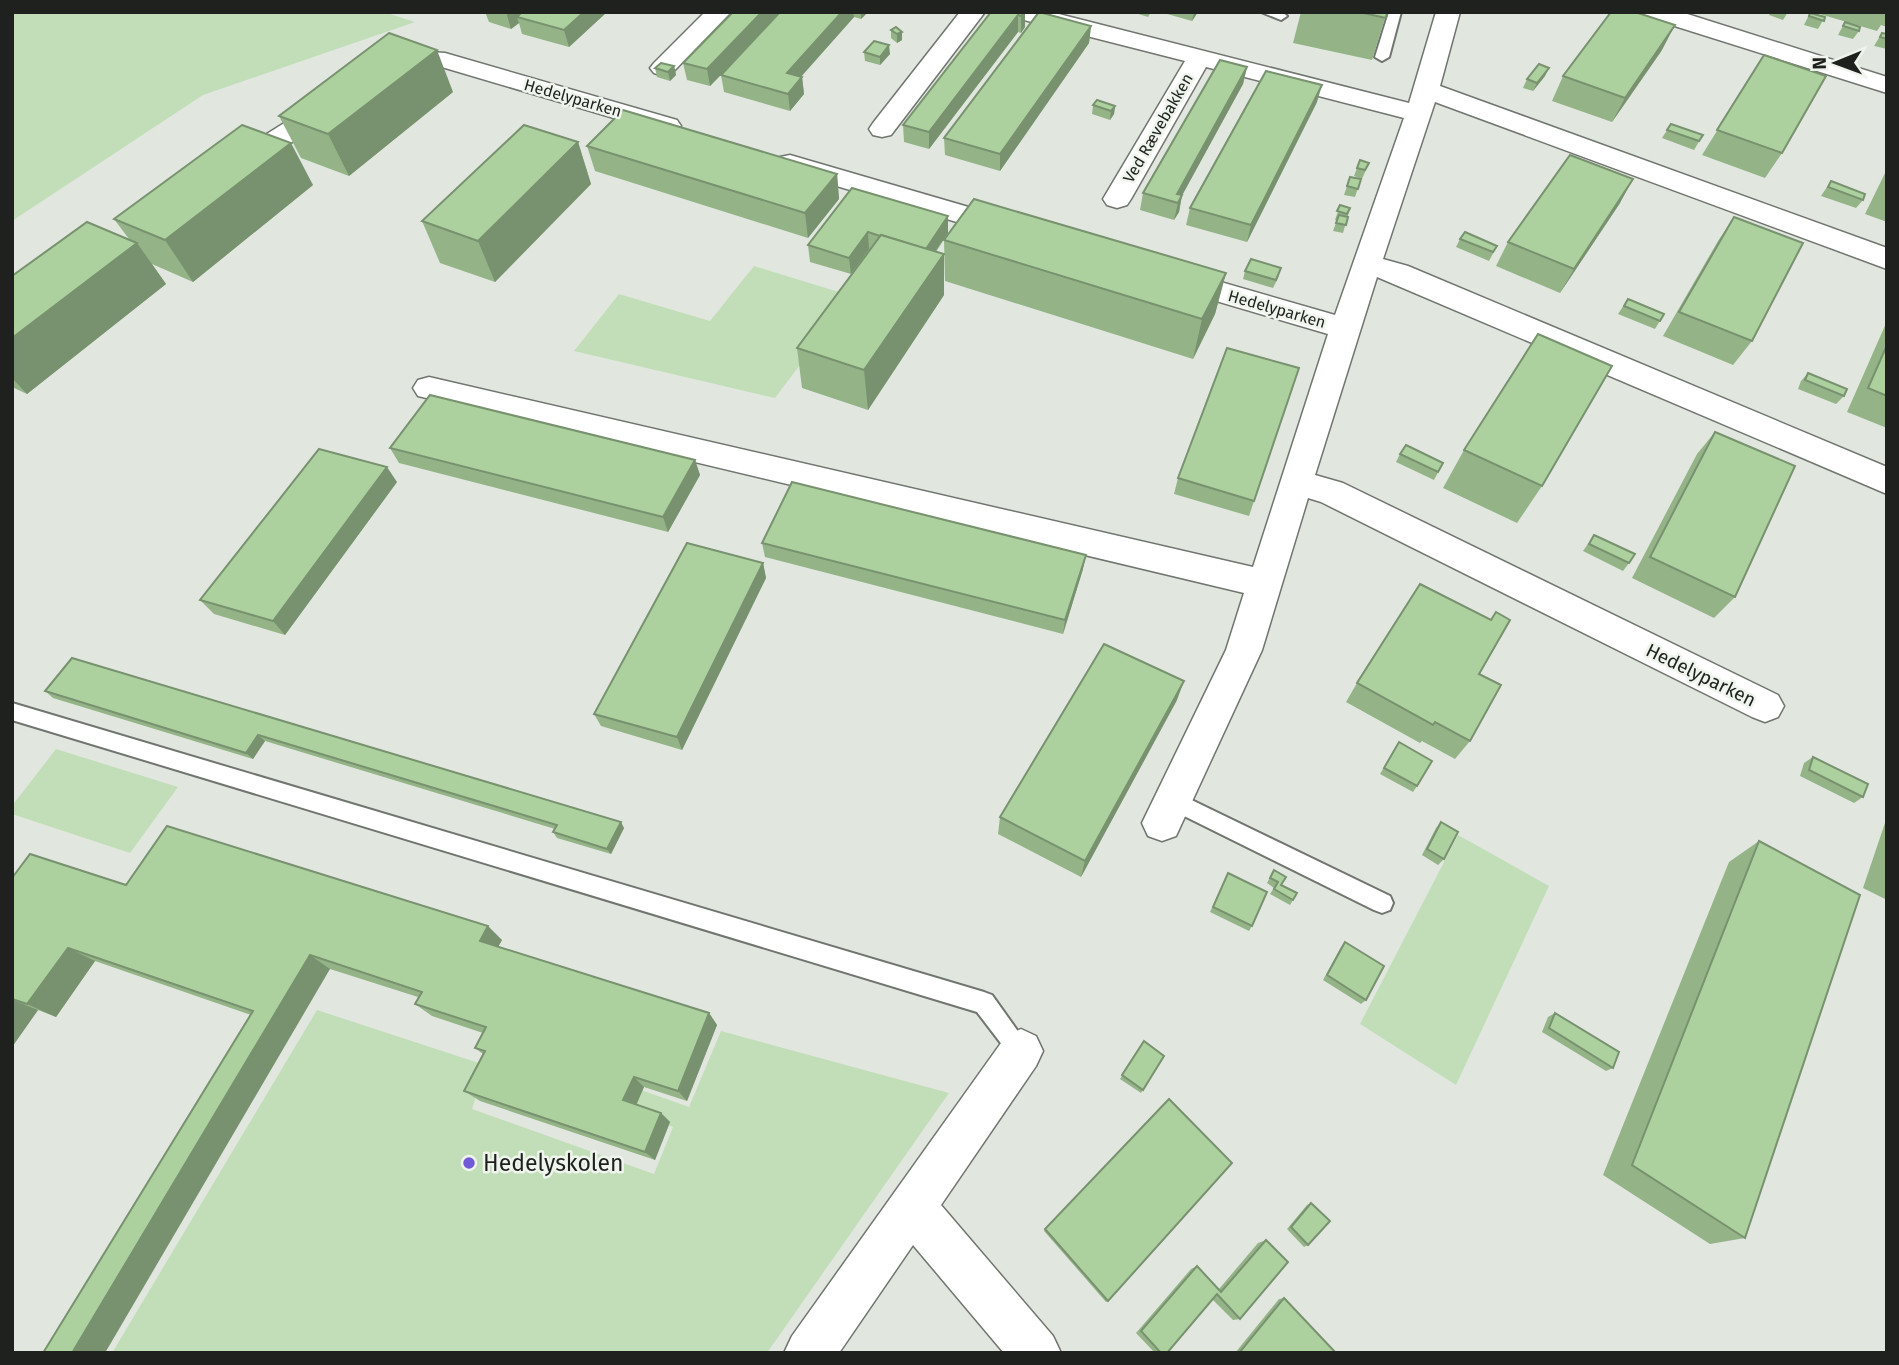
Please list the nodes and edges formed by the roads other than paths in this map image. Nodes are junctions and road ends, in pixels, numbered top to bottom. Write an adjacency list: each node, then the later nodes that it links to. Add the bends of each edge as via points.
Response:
1 (719, 12): 11 (street)
2 (973, 12): 14 (street)
3 (1021, 12): 10 (street, Ved Rævebakken)
4 (1267, 12): 8 (lane)
5 (1395, 12): 9 (lane)
6 (1448, 12): 13 (street, Hedelyparken)
7 (1655, 12): 12 (street)
8 (1281, 16)
9 (1382, 57)
10 (1199, 58): 13 (street, Ved Rævebakken); 18 (street, Ved Rævebakken)
11 (663, 68)
12 (1887, 85)
13 (1422, 102): 20 (street); 21 (street, Hedelyparken)
14 (882, 129)
15 (694, 134): 17 (street, Hedelyparken, via 436,58 416,58 397,64)
16 (772, 158): 19 (street)
17 (219, 177)
18 (1116, 199)
19 (1033, 236)
20 (1887, 259)
21 (1369, 265): 23 (street, Hedelyparken); 25 (street, via 1398,273)
22 (1151, 272): 23 (street, Hedelyparken)
23 (1345, 328): 26 (street, Hedelyparken)
24 (429, 388): 27 (street)
25 (1887, 481)
26 (1296, 482): 27 (street, Hedelyparken); 28 (street, Hedelyparken, via 1331,492)
27 (1264, 584): 30 (street, Hedelyparken, via 1244,650)
28 (1765, 706)
29 (12, 711): 32 (lane, via 984,1003)
30 (1167, 811): 31 (lane)
31 (1382, 903)
32 (1021, 1051): 33 (street)
33 (911, 1206): 34 (street); 35 (street)
34 (809, 1353)
35 (1035, 1353)

